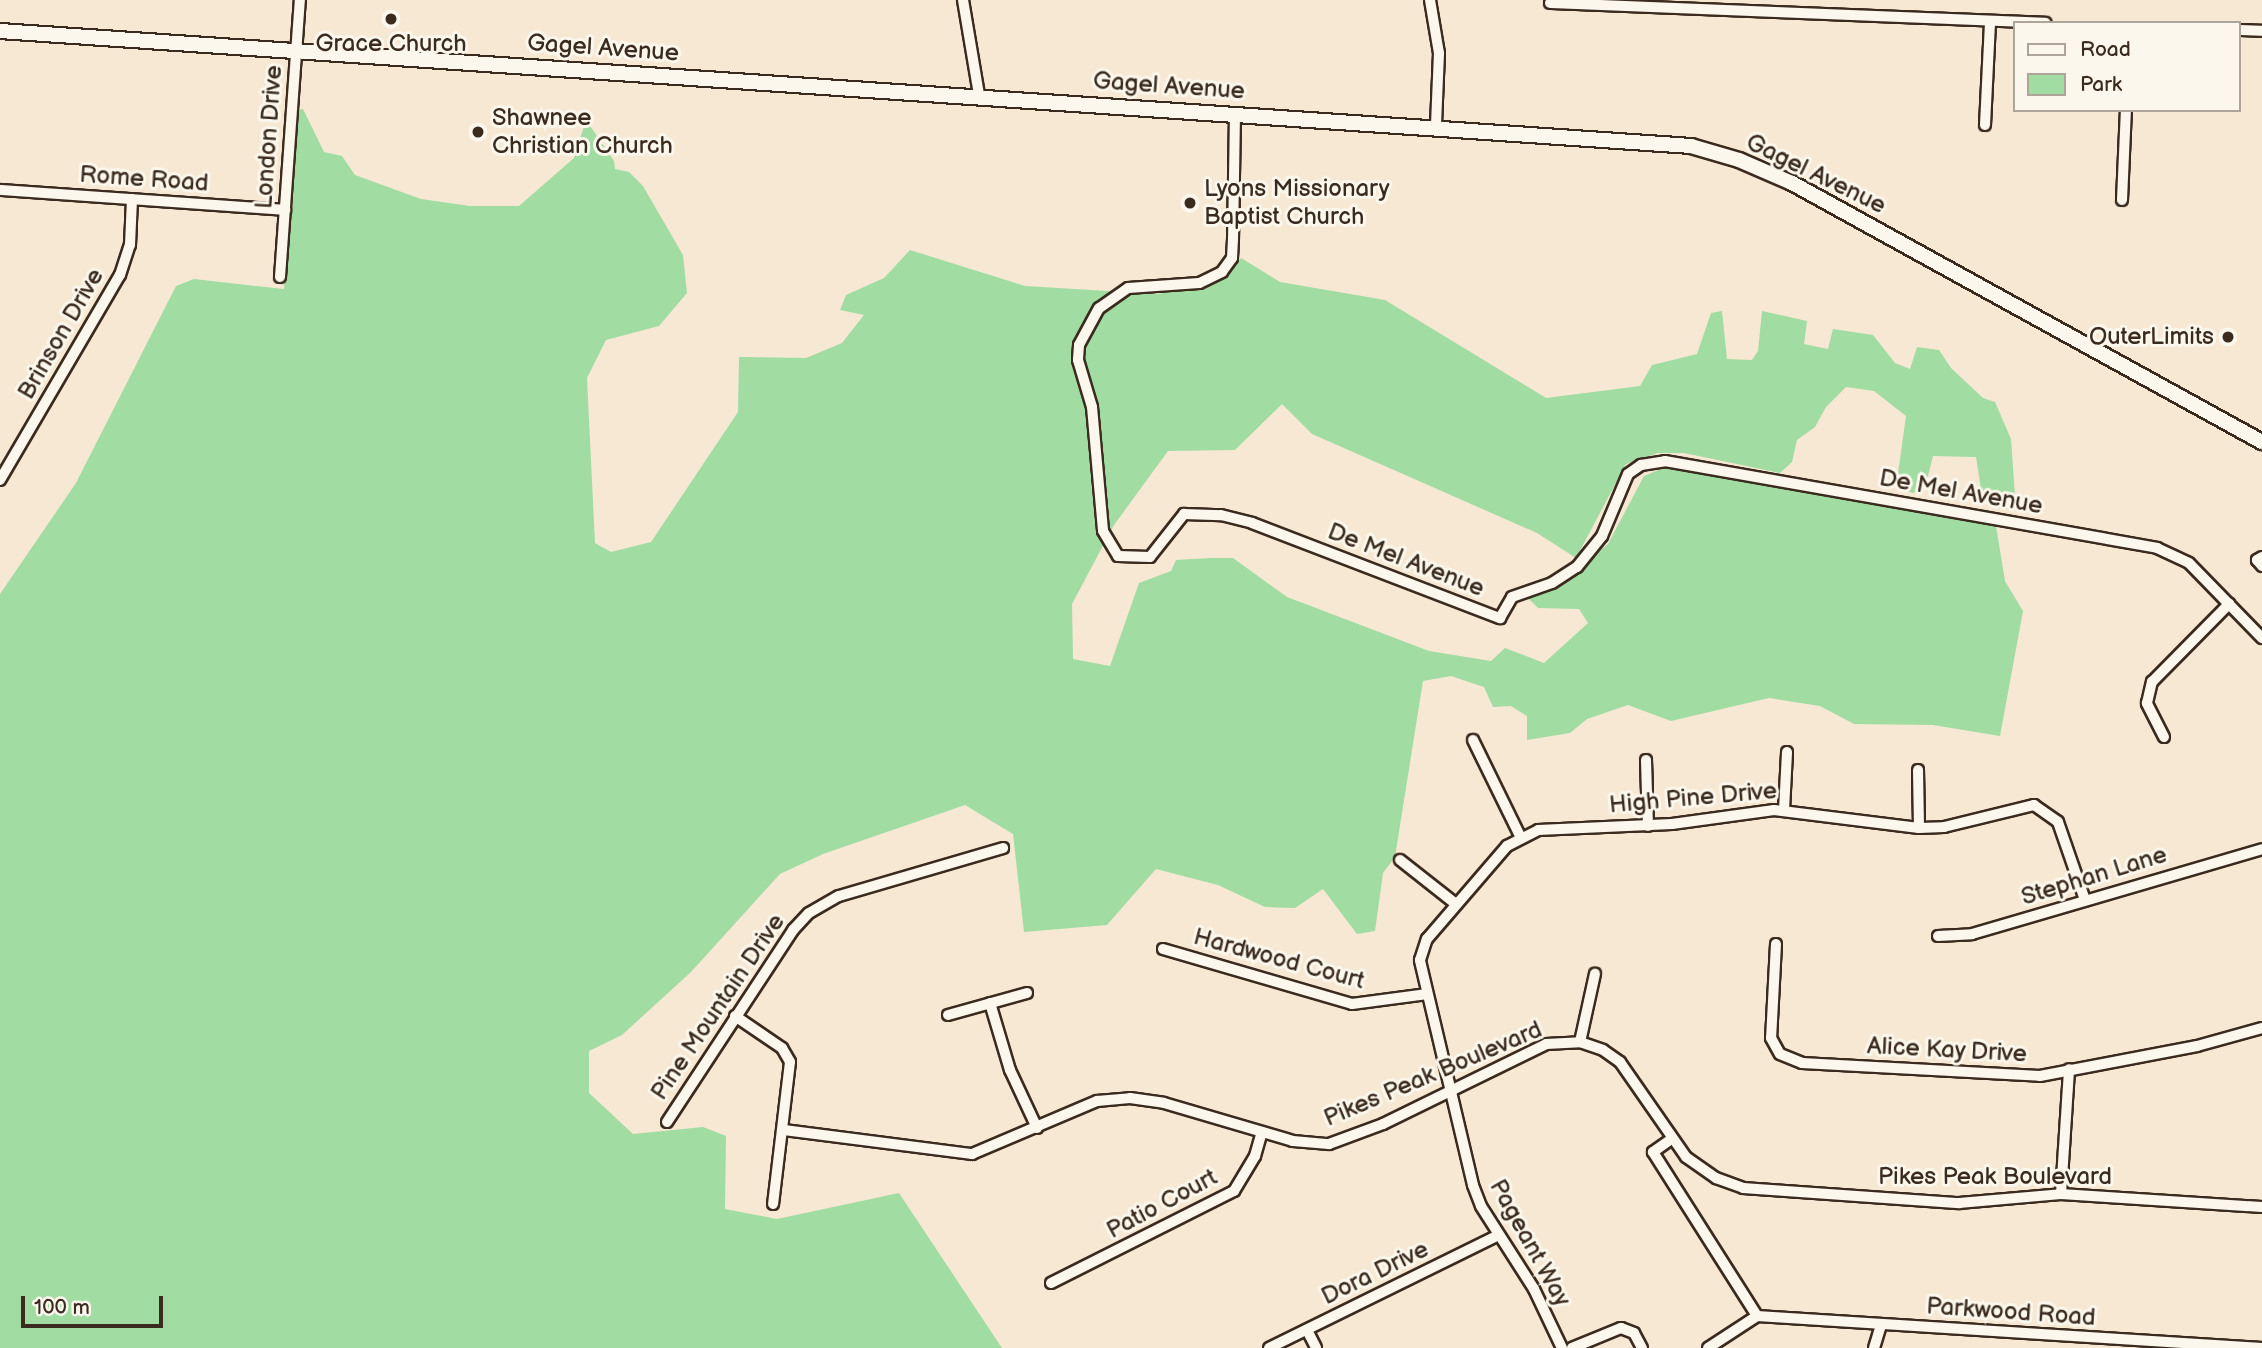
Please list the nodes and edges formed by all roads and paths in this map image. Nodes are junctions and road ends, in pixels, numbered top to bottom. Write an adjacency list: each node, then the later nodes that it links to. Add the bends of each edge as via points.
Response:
1 (300, 0): 12 (street, London Drive)
2 (963, 0): 13 (street)
3 (1430, 0): 17 (street, via 1438,53)
4 (1803, 0): 6 (street)
5 (1550, 3): 6 (street)
6 (1803, 13): 7 (street)
7 (1990, 20): 8 (street); 16 (street)
8 (2014, 21)
9 (2241, 30): 11 (street)
10 (0, 31): 12 (street, Gagel Avenue)
11 (2262, 31)
12 (297, 50): 13 (street, Gagel Avenue); 21 (street, London Drive)
13 (979, 95): 15 (street, Gagel Avenue)
14 (2126, 112): 20 (street)
15 (1235, 113): 17 (street, Gagel Avenue); 27 (street, De Mel Avenue, via 1233,240 1231,258 1222,272 1199,283 1128,288 1099,308 1079,345 1078,360 1092,407 1103,531 1118,556 1150,557 1184,514 1221,515 1500,618 1513,597 1552,583 1577,567 1602,536 1628,474 1648,462 1665,461 2157,548 2189,563)
16 (1986, 125)
17 (1436, 126): 23 (street, Gagel Avenue, via 1674,144 1739,160 1855,217)
18 (0, 190): 19 (street, Rome Road)
19 (132, 199): 21 (street, Rome Road); 24 (street, Brinson Drive, via 130,244 120,275)
20 (2122, 200)
21 (285, 210): 22 (street, London Drive)
22 (280, 278)
23 (2262, 442)
24 (0, 480)
25 (2262, 558): 26 (street, via 2257,560)
26 (2262, 566)
27 (2229, 604): 28 (street, De Mel Avenue); 29 (street, via 2152,682 2147,703)
28 (2262, 638)
29 (2164, 737)
30 (1473, 740): 37 (street)
31 (1787, 752): 34 (street)
32 (1646, 760): 35 (street)
33 (1917, 770): 36 (street)
34 (1784, 810): 35 (street, High Pine Drive); 36 (street, High Pine Drive)
35 (1648, 826): 37 (street, High Pine Drive, via 1545,830)
36 (1919, 828): 41 (street, High Pine Drive, via 1960,824 2019,805 2041,807 2058,822)
37 (1521, 838): 42 (street, High Pine Drive, via 1499,854)
38 (1003, 848): 51 (street, Pine Mountain Drive, via 819,906 793,930)
39 (2262, 849): 41 (street, Stephan Lane)
40 (1400, 860): 42 (street)
41 (2085, 900): 43 (street, Stephan Lane, via 1972,934)
42 (1456, 904): 48 (street, High Pine Drive, via 1422,950)
43 (1938, 936)
44 (1776, 944): 54 (street, Alice Kay Drive, via 1771,1038 1786,1058 1802,1063 2021,1076)
45 (1163, 949): 48 (street, Hardwood Court, via 1352,1004)
46 (1595, 974): 53 (street)
47 (1027, 993): 49 (street)
48 (1427, 994): 55 (street, Pageant Way)
49 (990, 1003): 50 (street); 57 (street, via 1010,1070)
50 (948, 1015)
51 (735, 1016): 56 (street, Pine Mountain Drive); 58 (street, via 782,1048 790,1062)
52 (2262, 1028): 54 (street, Alice Kay Drive, via 2197,1046)
53 (1580, 1042): 55 (street, Pikes Peak Boulevard, via 1546,1044); 60 (street, Pikes Peak Boulevard, via 1603,1049 1620,1062)
54 (2069, 1069): 61 (street)
55 (1450, 1090): 59 (street, Pikes Peak Boulevard, via 1329,1144); 64 (street, Pageant Way, via 1473,1185)
56 (667, 1122)
57 (1037, 1128): 58 (street, Pikes Peak Boulevard, via 989,1150 962,1154); 59 (street, Pikes Peak Boulevard, via 1097,1101 1130,1098 1164,1103)
58 (784, 1130): 62 (street)
59 (1262, 1132): 65 (street, Patio Court, via 1250,1167 1234,1191)
60 (1670, 1140): 61 (street, Pikes Peak Boulevard, via 1704,1171 1758,1190 1959,1203); 66 (street, via 1653,1152)
61 (2061, 1194): 63 (street, Pikes Peak Boulevard)
62 (772, 1204)
63 (2262, 1207)
64 (1499, 1235): 68 (street, Dora Drive); 72 (street, Pageant Way, via 1534,1289)
65 (1051, 1283)
66 (1757, 1316): 67 (street, Parkwood Road); 75 (street)
67 (1881, 1325): 69 (street, Parkwood Road); 76 (street)
68 (1307, 1330): 70 (street, Dora Drive); 71 (street)
69 (2099, 1343): 77 (street, Parkwood Road)
70 (1269, 1348)
71 (1316, 1348)
72 (1562, 1348)
73 (1572, 1348): 74 (street, via 1621,1328 1634,1333)
74 (1642, 1348)
75 (1708, 1348)
76 (1874, 1348)
77 (2262, 1348)

